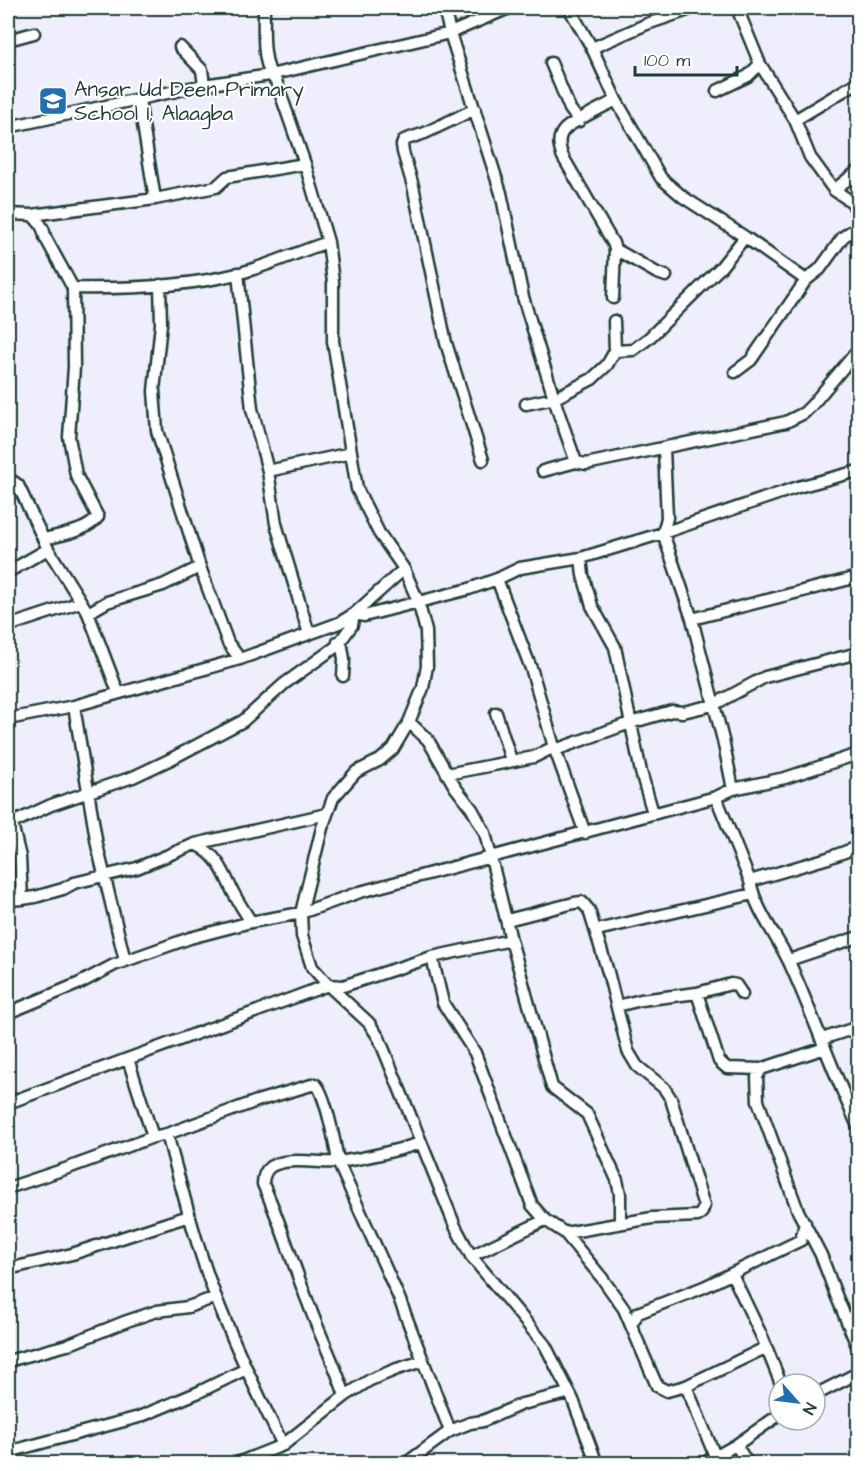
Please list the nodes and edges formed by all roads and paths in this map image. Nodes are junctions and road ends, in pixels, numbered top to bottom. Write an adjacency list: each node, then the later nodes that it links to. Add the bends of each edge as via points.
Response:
1 (264, 8): 14 (street, via 264,44)
2 (444, 8): 8 (street)
3 (509, 8): 8 (street)
4 (569, 8): 11 (street)
5 (694, 8): 11 (street)
6 (737, 8): 13 (street)
7 (34, 33): 9 (street)
8 (450, 33): 14 (street); 20 (street)
9 (8, 40)
10 (180, 47): 16 (street, via 202,70)
11 (592, 48): 19 (street)
12 (551, 63): 22 (street)
13 (760, 64): 17 (street, via 748,76); 21 (street)
14 (270, 75): 16 (street); 24 (street, via 276,81)
15 (858, 82): 21 (street)
16 (204, 85): 18 (street)
17 (717, 91)
18 (139, 100): 23 (street); 27 (street)
19 (616, 100): 22 (street); 32 (street, via 662,178 683,197)
20 (476, 109): 46 (street, via 501,193 523,297); 50 (street, via 404,140 402,148 446,344)
21 (795, 120): 26 (street, via 810,156)
22 (579, 121): 34 (street, via 565,128 560,150)
23 (8, 127)
24 (304, 164): 27 (street, via 227,177 216,187); 33 (street)
25 (858, 171): 26 (street)
26 (834, 190): 28 (street)
27 (155, 199): 30 (street)
28 (857, 210)
29 (8, 214): 30 (street)
30 (32, 215): 39 (street, via 44,229)
31 (856, 229): 37 (street, via 843,237 820,269)
32 (745, 237): 37 (street); 43 (street, via 721,267 649,338 633,350)
33 (328, 242): 35 (street); 49 (street, via 333,341)
34 (615, 249): 36 (street); 40 (street)
35 (238, 273): 38 (street); 52 (street, via 252,409)
36 (666, 276)
37 (806, 280): 45 (street, via 751,360)
38 (160, 285): 39 (street); 59 (street, via 161,324 154,391 157,431)
39 (73, 288): 57 (street, via 74,367 69,436 76,475 98,517)
40 (613, 298)
41 (614, 321): 43 (street)
42 (858, 350): 44 (street)
43 (615, 351): 46 (street, via 592,379)
44 (855, 363): 48 (street, via 794,418)
45 (735, 372)
46 (555, 398): 47 (street); 51 (street)
47 (526, 404)
48 (664, 449): 51 (street, via 586,464); 56 (street, via 667,518)
49 (351, 453): 52 (street); 60 (street, via 357,489 379,533)
50 (483, 460)
51 (576, 462): 53 (street)
52 (268, 471): 71 (street, via 276,524)
53 (543, 471)
54 (858, 471): 56 (street)
55 (8, 478): 57 (street, via 18,485)
56 (663, 533): 58 (street); 68 (street)
57 (46, 544): 61 (street); 65 (street)
58 (581, 558): 63 (street, via 520,568); 82 (street, via 592,606 615,646)
59 (200, 567): 66 (street); 74 (street, via 228,643)
60 (404, 569): 64 (street); 67 (street)
61 (8, 572)
62 (858, 577): 68 (street)
63 (497, 579): 64 (street); 83 (street, via 532,671)
64 (418, 601): 67 (street, via 364,616); 81 (street, via 426,631 427,666)
65 (81, 602): 66 (street); 70 (street)
66 (88, 613): 76 (street)
67 (354, 614): 69 (street); 72 (street, via 352,625)
68 (692, 619): 77 (street)
69 (339, 623): 71 (street); 72 (street)
70 (8, 627)
71 (309, 634): 74 (street)
72 (337, 646): 75 (street, via 344,651); 88 (street, via 243,720 160,764)
73 (858, 653): 77 (street, via 765,677)
74 (240, 659): 76 (street)
75 (343, 676)
76 (118, 692): 78 (street)
77 (713, 705): 82 (street); 87 (street)
78 (74, 706): 80 (street); 88 (street)
79 (496, 713): 85 (street)
80 (8, 719)
81 (409, 722): 86 (street, via 428,740); 91 (street, via 393,749 356,772 333,798)
82 (630, 723): 83 (street); 90 (street)
83 (555, 752): 85 (street); 93 (street)
84 (858, 754): 87 (street)
85 (511, 760): 86 (street)
86 (447, 774): 98 (street, via 485,833)
87 (733, 789): 89 (street)
88 (89, 791): 92 (street); 99 (street)
89 (716, 798): 90 (street); 100 (street)
90 (653, 813): 93 (street)
91 (327, 814): 94 (street); 104 (street)
92 (10, 824): 102 (street, via 20,857)
93 (585, 833): 98 (street)
94 (226, 837): 95 (street); 97 (street)
95 (195, 844): 97 (street); 99 (street)
96 (858, 847): 100 (street)
97 (214, 857): 106 (street)
98 (490, 858): 104 (street); 105 (street)
99 (104, 877): 102 (street); 112 (street)
100 (750, 881): 101 (street)
101 (753, 894): 107 (street); 111 (street)
102 (22, 899): 103 (street)
103 (8, 900)
104 (300, 912): 106 (street); 113 (street, via 302,936 312,967)
105 (507, 920): 107 (street, via 582,902); 109 (street)
106 (250, 922): 112 (street)
107 (597, 930): 116 (street)
108 (858, 937): 111 (street)
109 (511, 940): 110 (street); 132 (street, via 552,1087 587,1114 617,1180)
110 (432, 957): 113 (street, via 343,986); 131 (street, via 443,1003 475,1053 532,1205)
111 (789, 960): 119 (street)
112 (125, 961): 117 (street)
113 (328, 985): 120 (street); 127 (street, via 369,1023 379,1038)
114 (697, 993): 115 (street, via 731,984); 116 (street); 121 (street, via 719,1061 727,1068)
115 (742, 994)
116 (617, 1006): 132 (street, via 631,1059 657,1081 670,1099 704,1206 698,1216)
117 (8, 1013)
118 (858, 1027): 119 (street)
119 (824, 1043): 121 (street); 123 (street)
120 (128, 1059): 122 (street); 126 (street)
121 (761, 1069): 133 (street, via 757,1077 758,1101 798,1211)
122 (8, 1103)
123 (856, 1114): 124 (street)
124 (858, 1126)
125 (167, 1134): 126 (street); 128 (street, via 315,1083 324,1103); 130 (street)
126 (153, 1137): 129 (street)
127 (421, 1143): 128 (street); 137 (street)
128 (338, 1162): 147 (street); 154 (street, via 301,1161 272,1166 263,1184)
129 (8, 1188)
130 (189, 1216): 138 (street, via 72,1254); 140 (street)
131 (545, 1220): 134 (street); 137 (street)
132 (620, 1223): 134 (street)
133 (806, 1223): 135 (street); 136 (street)
134 (565, 1233): 141 (street)
135 (801, 1240): 136 (street); 139 (street)
136 (814, 1241): 144 (street)
137 (471, 1256): 153 (street, via 545,1345)
138 (8, 1269)
139 (732, 1274): 142 (street); 145 (street)
140 (216, 1297): 146 (street, via 188,1307 157,1311 67,1345); 148 (street)
141 (624, 1309): 142 (street); 143 (street)
142 (638, 1313): 143 (street)
143 (631, 1325): 151 (street, via 657,1386 667,1391)
144 (858, 1347)
145 (765, 1348): 149 (street); 151 (street)
146 (8, 1361)
147 (423, 1361): 154 (street, via 385,1373); 156 (street)
148 (246, 1369): 157 (street); 159 (street, via 139,1417)
149 (776, 1372)
150 (858, 1373): 152 (street)
151 (686, 1386): 160 (street)
152 (827, 1389)
153 (568, 1393): 156 (street, via 522,1404); 163 (street)
154 (345, 1395): 157 (street)
155 (767, 1423): 158 (street)
156 (450, 1431): 162 (street)
157 (283, 1445): 161 (street)
158 (736, 1445): 160 (street); 165 (street)
159 (8, 1452)
160 (715, 1456): 164 (street)
161 (236, 1464)
162 (405, 1464)
163 (597, 1464)
164 (702, 1464)
165 (748, 1464)

